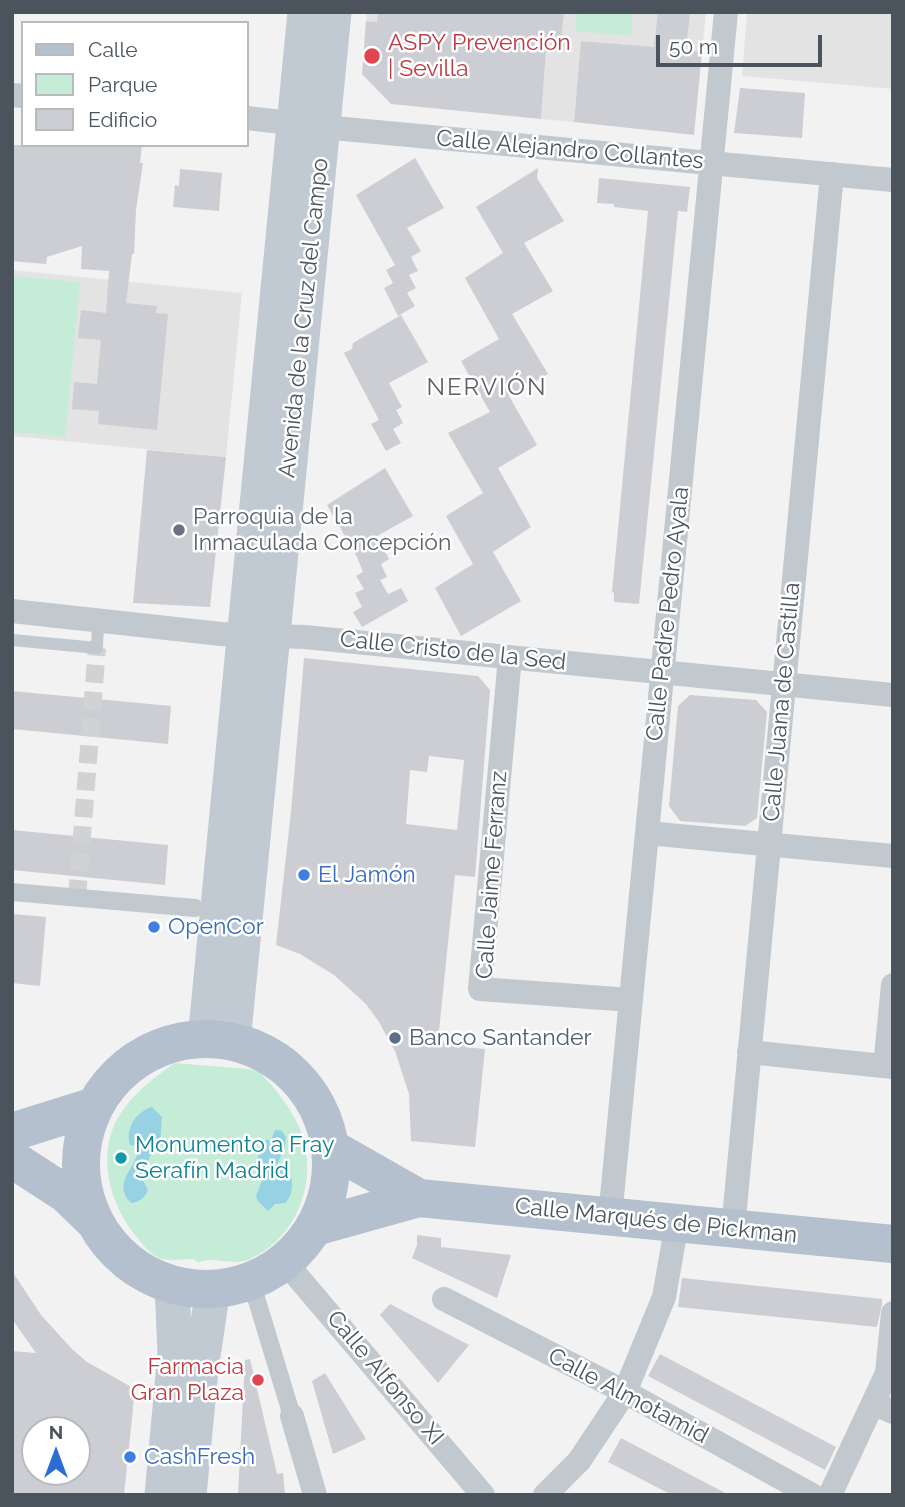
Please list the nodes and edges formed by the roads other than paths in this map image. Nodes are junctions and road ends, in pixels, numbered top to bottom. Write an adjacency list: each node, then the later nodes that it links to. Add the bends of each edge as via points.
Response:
1 (305, 12): 5 (main road, Avenida de la Cruz del Campo)
2 (334, 12): 5 (main road, Avenida de la Cruz del Campo)
3 (726, 12): 6 (street, Calle Padre Pedro Ayala)
4 (248, 118): 5 (street, Calle Alejandro Collantes)
5 (308, 125): 6 (street, Calle Alejandro Collantes); 11 (main road, Avenida de la Cruz del Campo)
6 (712, 163): 7 (street, Calle Alejandro Collantes); 14 (street, Calle Padre Pedro Ayala)
7 (832, 174): 8 (street, Calle Alejandro Collantes); 15 (street, Calle Juana de Castilla)
8 (893, 180)
9 (12, 611): 10 (street, Calle Cristo de la Sed)
10 (98, 621): 11 (street, Calle Cristo de la Sed); 12 (lane, via 97,648)
11 (258, 635): 13 (street, Calle Cristo de la Sed); 24 (main road, Avenida de la Cruz del Campo)
12 (12, 640)
13 (510, 657): 14 (street, Calle Cristo de la Sed); 23 (street, Calle Jaime Ferranz, via 481,989)
14 (662, 672): 15 (street, Calle Cristo de la Sed); 17 (street, Calle Padre Pedro Ayala)
15 (784, 684): 16 (street, Calle Cristo de la Sed); 18 (street, Calle Juana de Castilla)
16 (893, 695)
17 (647, 832): 18 (street); 23 (street, Calle Padre Pedro Ayala)
18 (769, 844): 19 (street); 25 (street, Calle Juana de Castilla)
19 (893, 856)
20 (12, 892): 21 (street)
21 (195, 908)
22 (893, 985): 26 (street)
23 (631, 1000): 32 (street, Calle Padre Pedro Ayala)
24 (219, 1041): 27 (main road, via 173,1044 143,1056 118,1075); 29 (main road, via 284,1066 313,1098)
25 (749, 1052): 26 (street); 36 (street, Calle Juana de Castilla)
26 (889, 1067)
27 (95, 1106): 28 (main road); 33 (main road, via 81,1152 81,1176)
28 (12, 1132)
29 (331, 1148): 31 (main road); 35 (main road, via 329,1189)
30 (12, 1159): 33 (main road, via 66,1194)
31 (419, 1198): 32 (main road, Calle Marqués de Pickman); 35 (main road)
32 (610, 1217): 34 (main road, Calle Marqués de Pickman)
33 (94, 1221): 40 (main road, via 129,1263)
34 (677, 1223): 36 (main road, Calle Marqués de Pickman); 45 (street, via 664,1297)
35 (315, 1227): 38 (main road)
36 (733, 1229): 37 (main road, Calle Marqués de Pickman)
37 (893, 1244)
38 (285, 1262): 39 (main road); 51 (street, Calle Alfonso XI)
39 (251, 1281): 41 (main road); 47 (street)
40 (172, 1284): 41 (main road); 48 (main road, via 175,1353)
41 (213, 1289): 49 (main road)
42 (444, 1299): 45 (street, Calle Almotamid)
43 (893, 1313): 44 (street)
44 (890, 1373): 46 (street)
45 (625, 1392): 52 (street, via 579,1461); 53 (street, Calle Almotamid)
46 (883, 1407): 54 (street)
47 (292, 1416): 50 (street)
48 (162, 1495)
49 (189, 1495)
50 (316, 1495)
51 (483, 1495)
52 (545, 1495)
53 (812, 1495)
54 (830, 1495)

